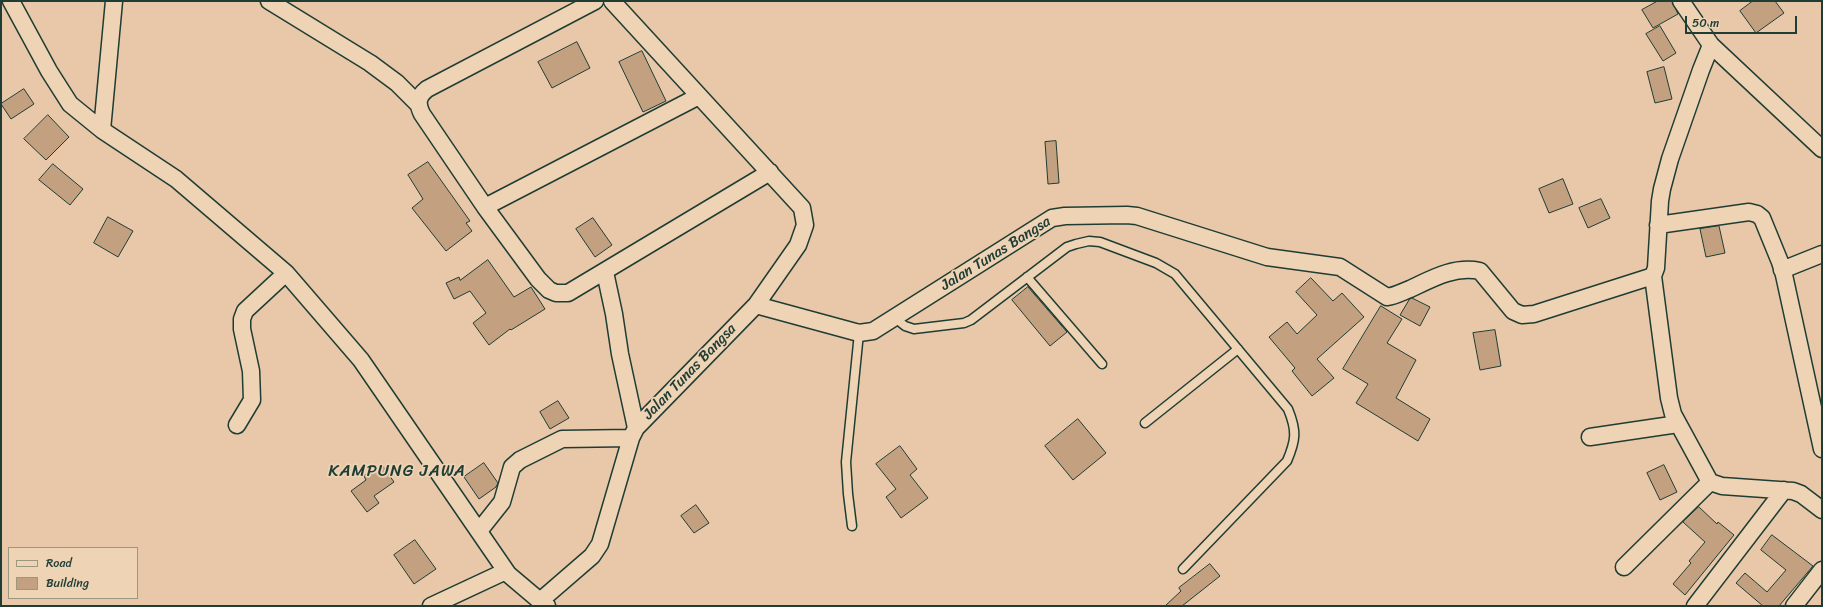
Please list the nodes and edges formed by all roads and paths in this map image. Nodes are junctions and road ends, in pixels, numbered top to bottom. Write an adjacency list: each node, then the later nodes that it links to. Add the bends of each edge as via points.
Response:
1 (11, 1): 10 (street, via 70,104)
2 (114, 1): 10 (street)
3 (269, 1): 9 (street, via 370,63 397,83)
4 (594, 1): 9 (street, via 427,89 419,97)
5 (612, 1): 8 (street, Jalan Tunas Bangsa)
6 (1681, 1): 7 (street)
7 (1711, 45): 11 (street); 14 (street, via 1670,159 1662,189)
8 (698, 96): 12 (street, Jalan Tunas Bangsa); 13 (street)
9 (418, 104): 13 (street, via 422,114)
10 (102, 130): 18 (street, via 176,179)
11 (1822, 149)
12 (770, 172): 17 (street); 21 (street, Jalan Tunas Bangsa, via 802,208 805,225 798,245)
13 (485, 207): 17 (street, via 549,290 556,293 568,292)
14 (1658, 225): 16 (street, via 1741,213 1756,214 1762,218); 19 (street, via 1656,268)
15 (1822, 254): 16 (street)
16 (1782, 270): 31 (street)
17 (605, 272): 29 (street)
18 (286, 273): 28 (street, via 243,315 242,329 251,372 252,400); 36 (street, via 361,360)
19 (1653, 276): 22 (street, Jalan Tunas Bangsa, via 1534,314 1522,315 1513,311 1480,272 1449,272 1387,297 1340,266 1267,257 1137,216 1065,216 1045,221); 27 (street, via 1669,398)
20 (1027, 277): 22 (lane, via 964,323 914,329); 24 (lane, via 1067,247 1089,241 1100,242 1156,262 1175,274); 25 (lane)
21 (756, 305): 23 (street); 29 (street, Jalan Tunas Bangsa)
22 (895, 318): 23 (street, Jalan Tunas Bangsa, via 872,331)
23 (859, 333): 35 (lane, via 846,462)
24 (1238, 349): 26 (lane); 38 (lane, via 1288,409 1295,425 1294,445 1287,461)
25 (1102, 364)
26 (1145, 423)
27 (1678, 424): 30 (street); 32 (street)
28 (237, 425)
29 (633, 433): 36 (street, via 562,439 520,460 512,467 502,502); 41 (street, Jalan Tunas Bangsa, via 600,544 592,556)
30 (1590, 437)
31 (1822, 449)
32 (1710, 482): 33 (street, via 1722,486); 37 (street)
33 (1784, 490): 34 (street, via 1801,494); 43 (street)
34 (1822, 510)
35 (852, 526)
36 (479, 531): 40 (street)
37 (1624, 567)
38 (1183, 569)
39 (1822, 570): 44 (street)
40 (506, 571): 41 (street); 42 (street)
41 (543, 604)
42 (430, 606)
43 (1695, 606)
44 (1794, 606)

